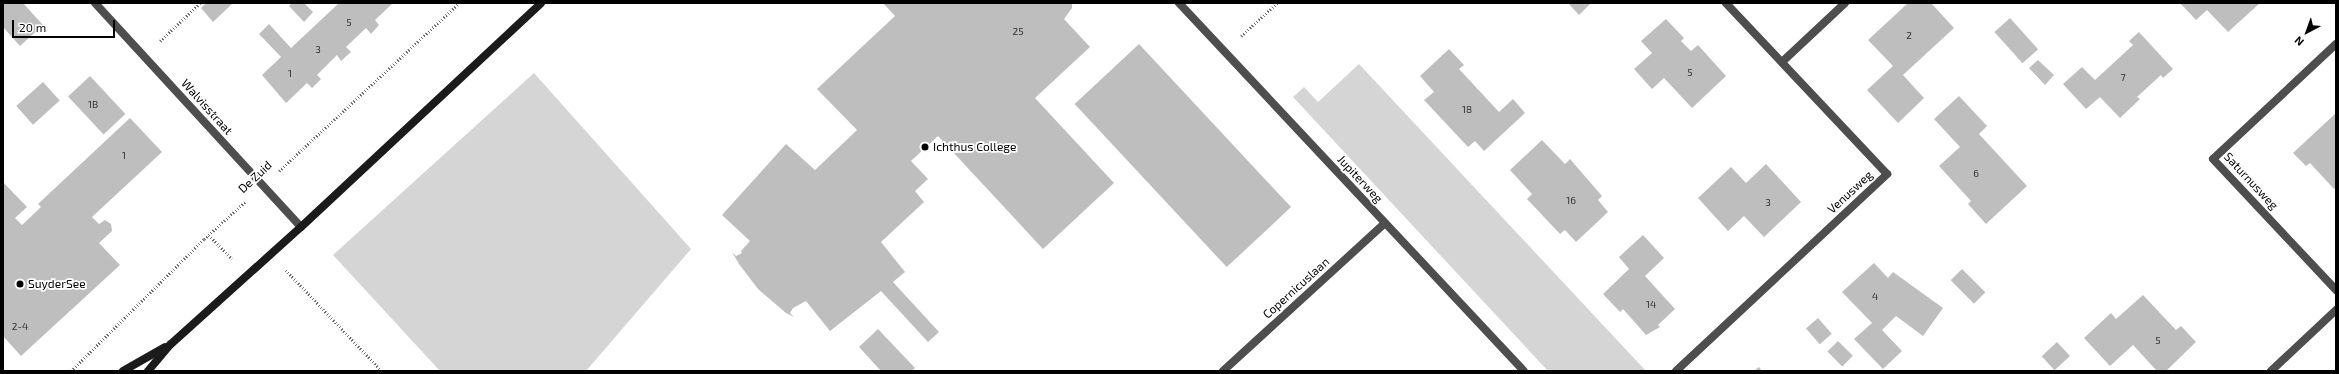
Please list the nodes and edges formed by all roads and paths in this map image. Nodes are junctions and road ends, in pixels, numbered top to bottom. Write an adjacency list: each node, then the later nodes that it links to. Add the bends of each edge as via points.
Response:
1 (95, 3): 11 (street, Walvisstraat)
2 (200, 3): 11 (path)
3 (459, 3): 13 (path, De Zuid)
4 (541, 3): 15 (street)
5 (1179, 3): 10 (street, Jupiterweg)
6 (1277, 3): 10 (path)
7 (1726, 3): 12 (street, Venusweg)
8 (1845, 3): 12 (street)
9 (2336, 44): 19 (street, Saturnusweg, via 2213,159)
10 (1224, 52): 14 (street, Jupiterweg)
11 (144, 55): 13 (street, Walvisstraat)
12 (1782, 62): 28 (street, Venusweg, via 1887,174)
13 (263, 186): 15 (street, Walvisstraat); 16 (path, De Zuid)
14 (1385, 223): 26 (street, Copernicuslaan); 27 (street, Jupiterweg)
15 (301, 227): 18 (street)
16 (209, 234): 18 (path); 22 (path, De Zuid)
17 (282, 274): 25 (path, via 287,270)
18 (247, 275): 21 (street)
19 (2336, 290)
20 (2336, 310): 29 (street)
21 (171, 344): 23 (street); 24 (street)
22 (71, 371)
23 (123, 371)
24 (148, 371)
25 (382, 371)
26 (1223, 371)
27 (1524, 371)
28 (1676, 371)
29 (2271, 371)

